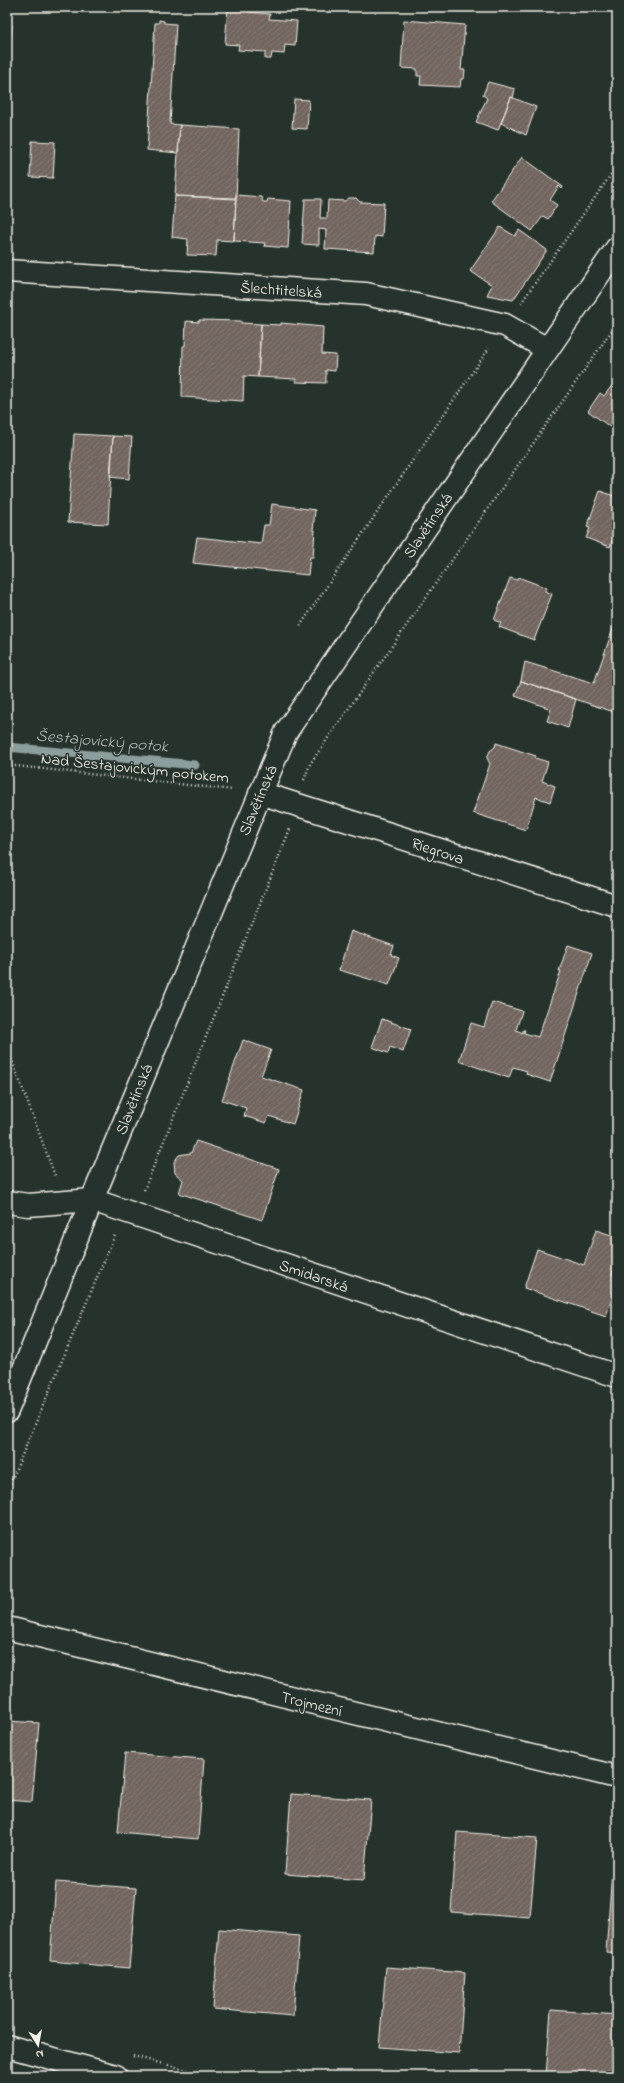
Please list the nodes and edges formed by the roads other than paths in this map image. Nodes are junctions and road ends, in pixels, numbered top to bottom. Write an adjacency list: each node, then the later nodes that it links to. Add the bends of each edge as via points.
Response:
1 (617, 248): 3 (street, Slavětínská)
2 (7, 271): 3 (street, Šlechtitelská, via 366,294 505,325)
3 (547, 349): 4 (street, Slavětínská, via 286,732)
4 (260, 793): 5 (street, Riegrova); 6 (street, Slavětínská)
5 (617, 906)
6 (92, 1200): 7 (street, Smidarská, via 28,1205); 8 (street, Smidarská); 9 (street, Slavětínská)
7 (7, 1202)
8 (617, 1376)
9 (7, 1411)
10 (7, 1628): 11 (street, Trojmezní)
11 (617, 1777)
12 (7, 2046): 13 (street)
13 (85, 2072): 14 (street)
14 (116, 2076)

